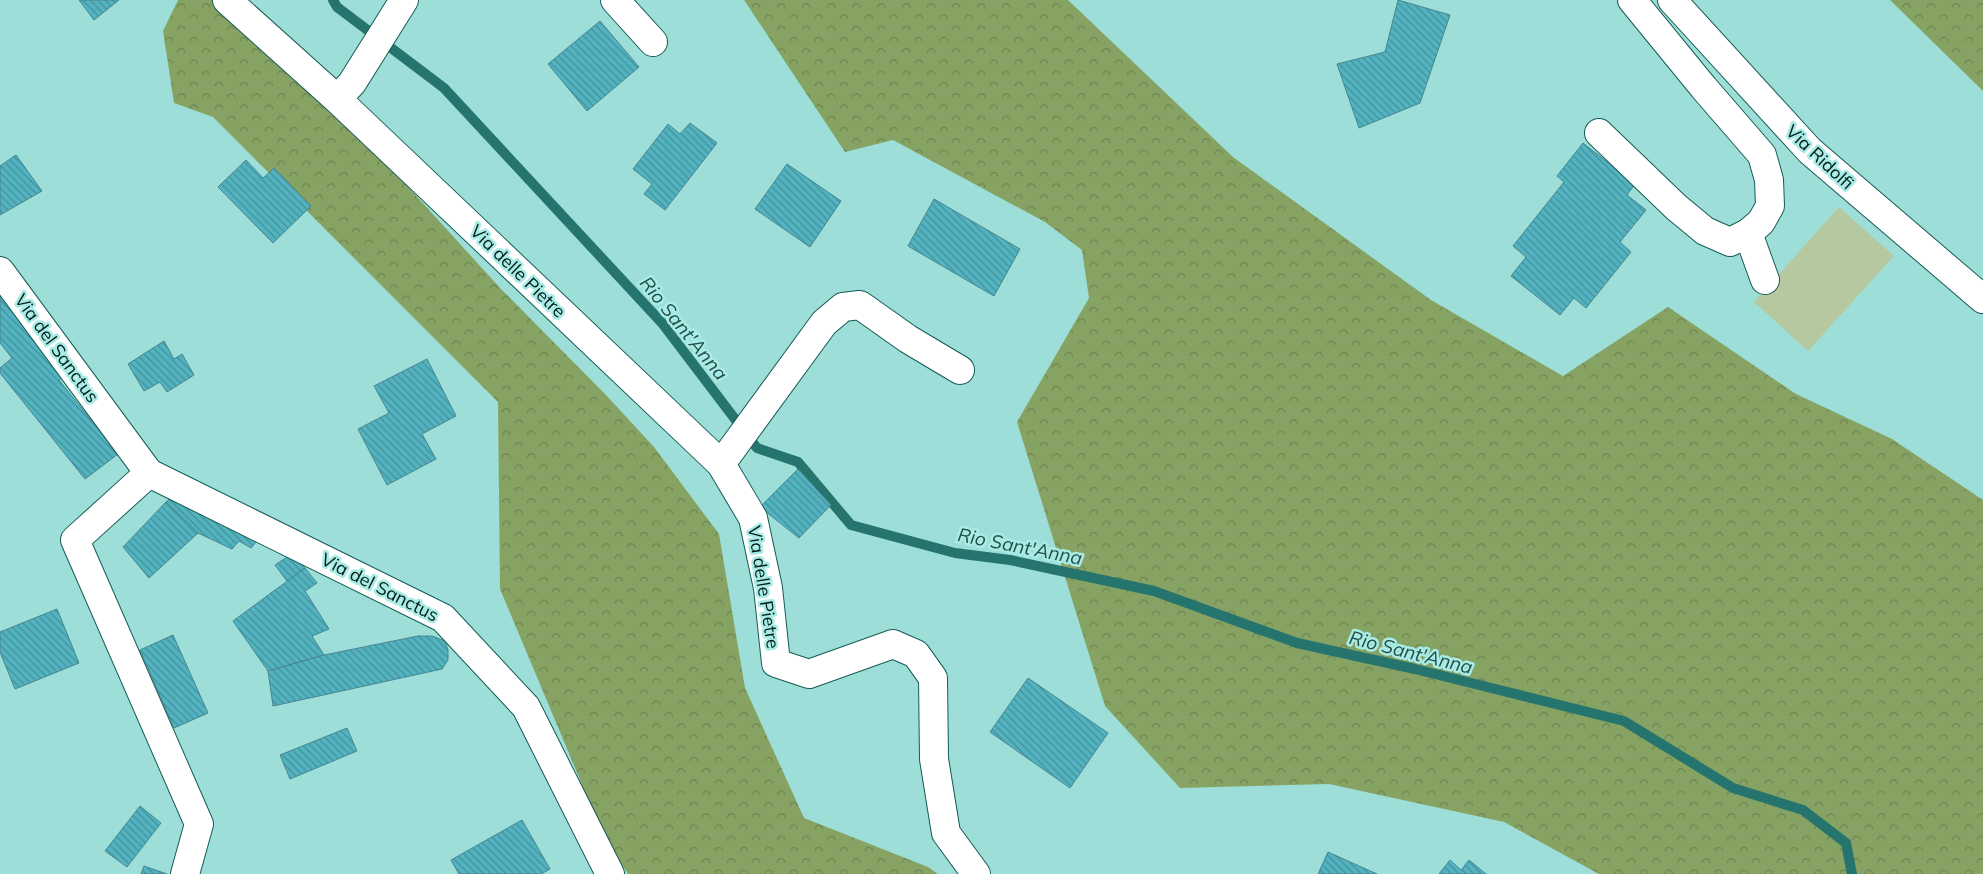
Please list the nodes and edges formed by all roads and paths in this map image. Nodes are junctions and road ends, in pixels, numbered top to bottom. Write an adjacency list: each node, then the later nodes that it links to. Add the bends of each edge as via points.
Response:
1 (228, 0): 7 (street, Via delle Pietre)
2 (615, 0): 6 (street)
3 (1632, 0): 9 (street, via 1762,155 1769,180 1770,206 1761,222)
4 (1672, 0): 12 (street, Via Ridolfi, via 1810,151)
5 (399, 8): 7 (street)
6 (653, 42)
7 (344, 91): 14 (street, Via delle Pietre)
8 (1599, 133): 9 (street, via 1705,231 1730,242)
9 (1748, 233): 11 (street)
10 (0, 271): 15 (street, Via del Sanctus)
11 (1764, 280)
12 (1983, 299)
13 (960, 370): 14 (street, via 860,305 843,307 824,323)
14 (725, 459): 18 (street, Via delle Pietre, via 753,518 768,588 776,663 809,674 893,644 916,654 933,678 934,759 946,833)
15 (149, 473): 16 (street, via 75,540 199,824); 17 (street, Via del Sanctus, via 443,618 526,707)
16 (186, 874)
17 (610, 874)
18 (976, 874)

